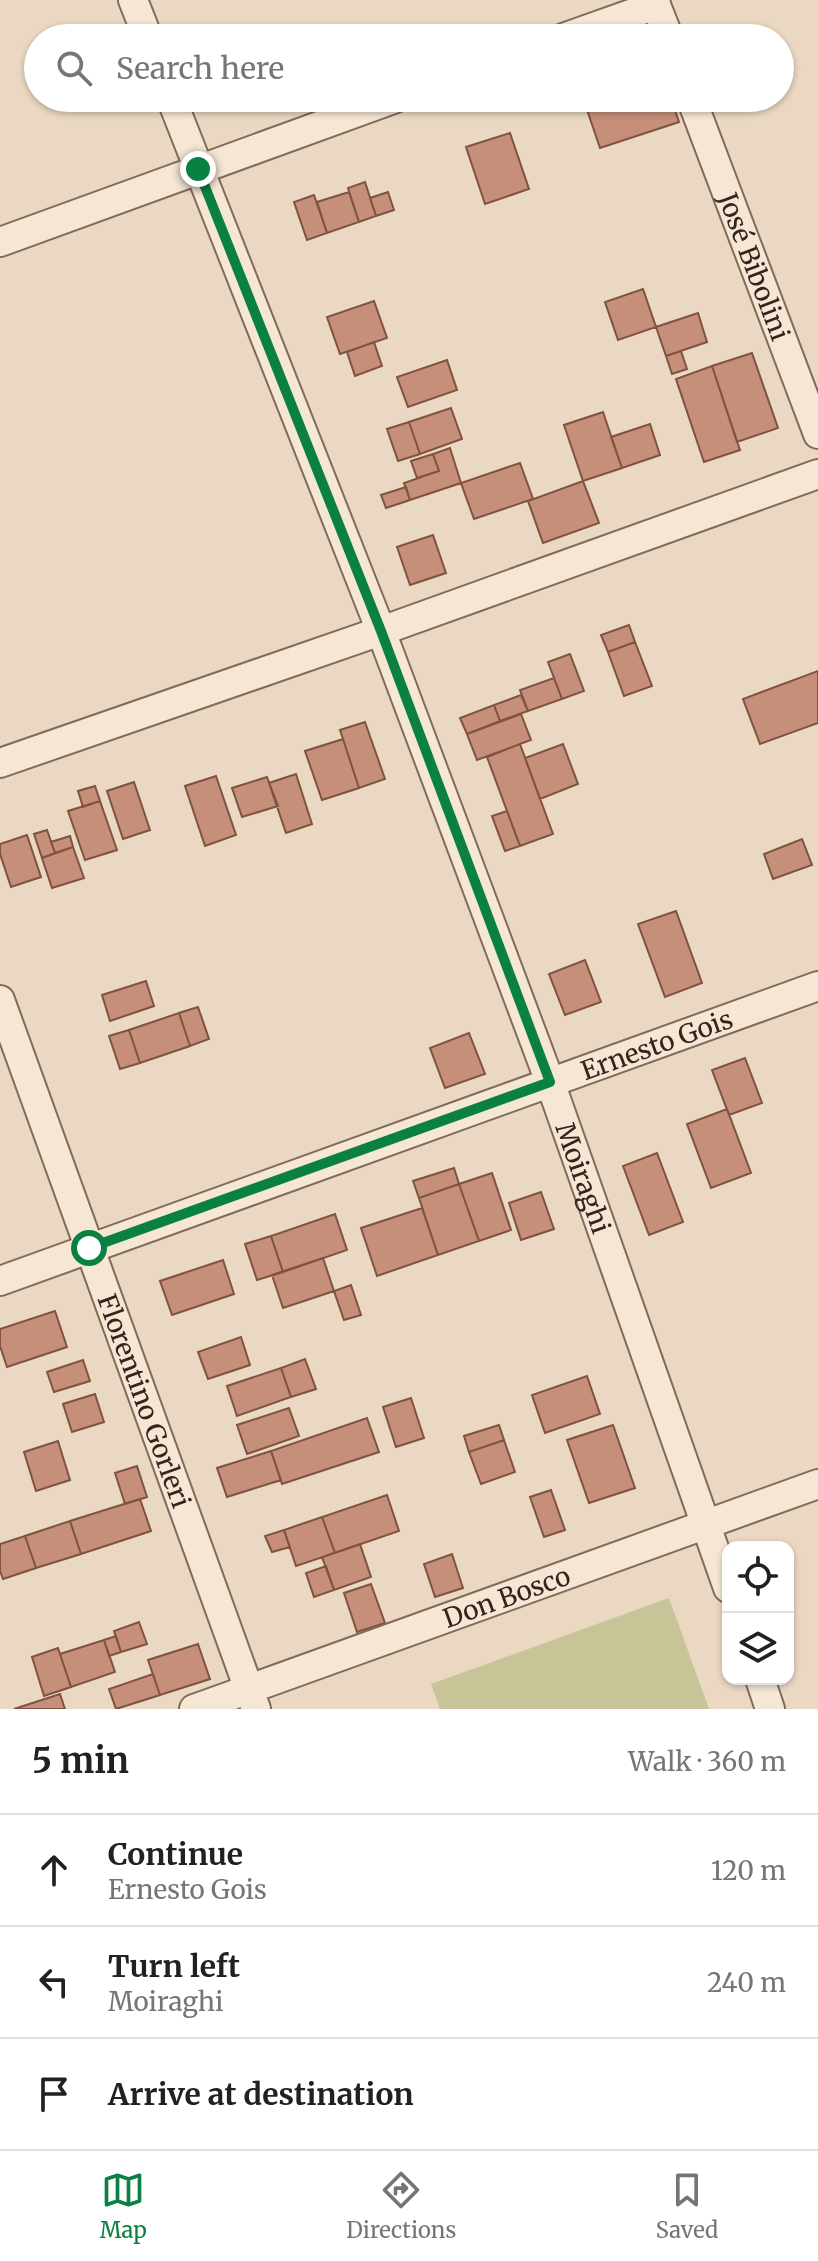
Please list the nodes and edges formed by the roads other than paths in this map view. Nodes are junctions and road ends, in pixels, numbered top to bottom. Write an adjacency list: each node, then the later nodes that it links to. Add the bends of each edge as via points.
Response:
1 (133, 0): 3 (street)
2 (655, 2): 4 (street); 5 (street)
3 (142, 24)
4 (599, 24)
5 (664, 24)
6 (176, 112): 9 (street, Moiraghi)
7 (357, 112): 9 (street)
8 (696, 112): 11 (street, José Bibolini)
9 (198, 169): 10 (street); 13 (street, Moiraghi)
10 (0, 242)
11 (818, 434)
12 (818, 474): 13 (street)
13 (381, 631): 14 (street); 17 (street, Moiraghi)
14 (0, 763)
15 (818, 986): 17 (street, Ernesto Gois)
16 (0, 1000): 18 (street, Florentino Gorleri)
17 (550, 1082): 18 (street, Ernesto Gois); 21 (street, Moiraghi)
18 (89, 1248): 19 (street, Ernesto Gois); 24 (street, Florentino Gorleri)
19 (0, 1281)
20 (818, 1484): 21 (street, Don Bosco)
21 (706, 1524): 22 (street, Moiraghi); 24 (street, Don Bosco)
22 (722, 1571)
23 (762, 1685): 26 (street)
24 (252, 1699): 25 (street, Don Bosco)
25 (194, 1709)
26 (770, 1709)

